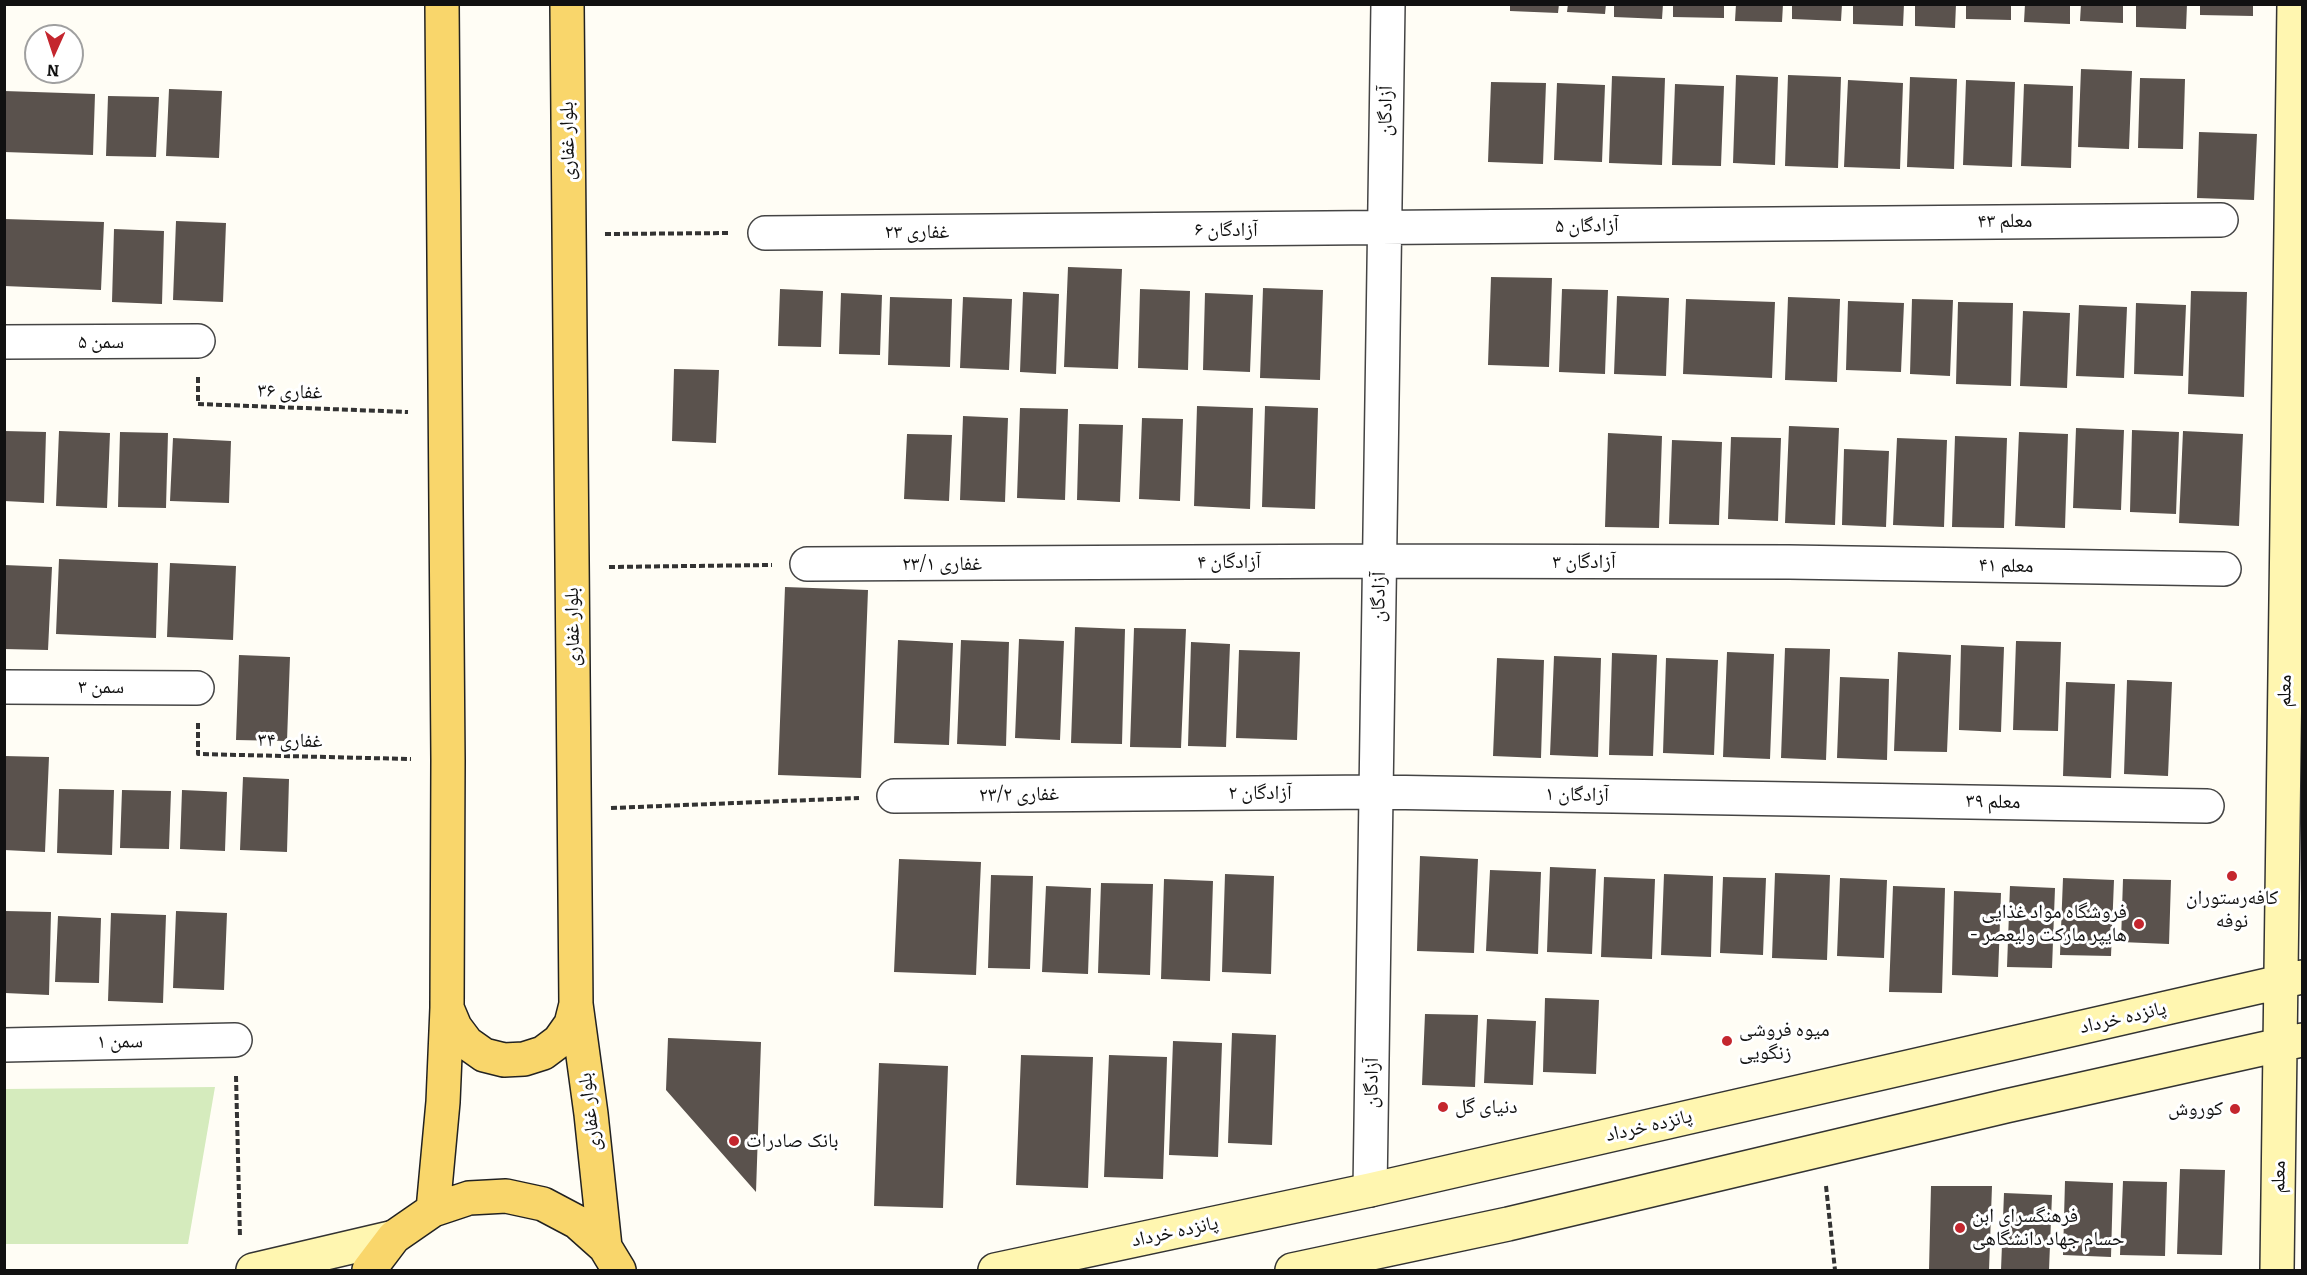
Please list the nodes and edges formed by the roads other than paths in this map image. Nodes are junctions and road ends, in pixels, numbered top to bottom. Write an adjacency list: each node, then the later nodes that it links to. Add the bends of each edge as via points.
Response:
1 (442, 4): 26 (main road)
2 (567, 4): 25 (main road, بلوار غفاری)
3 (1388, 4): 7 (street, آزادگان)
4 (2294, 4): 24 (main road, معلم)
5 (2221, 220): 6 (street, معلم ۴۳)
6 (1790, 223): 7 (street, آزادگان ۵)
7 (1385, 229): 8 (street, آزادگان ۶); 12 (street, آزادگان)
8 (1068, 231): 9 (street, غفاری ۲۳)
9 (765, 233)
10 (198, 341): 11 (street, سمن ۵)
11 (4, 342)
12 (1380, 561): 13 (street, آزادگان ۳); 14 (street, آزادگان ۴); 19 (street, آزادگان)
13 (1789, 562): 16 (street, معلم ۴۱)
14 (1078, 563): 15 (street, غفاری ۲۳/۱)
15 (807, 564)
16 (2224, 569)
17 (4, 687): 18 (street, سمن ۳)
18 (197, 688)
19 (1376, 792): 20 (street, آزادگان ۲); 22 (street, آزادگان ۱); 30 (street, آزادگان)
20 (1144, 794): 21 (street, غفاری ۲۳/۲)
21 (894, 796)
22 (1779, 798): 23 (street, معلم ۳۹)
23 (2207, 806)
24 (2292, 978): 28 (main road, معلم); 30 (main road, پانزده خرداد)
25 (576, 1004): 26 (main road, via 571,1024 559,1041 543,1053 504,1060 484,1055 467,1043 454,1027); 34 (main road, بلوار غفاری)
26 (447, 1008): 31 (main road)
27 (235, 1040): 29 (street, سمن ۱)
28 (2291, 1043): 37 (main road, via 1508,1224); 38 (main road, معلم)
29 (4, 1045)
30 (1370, 1190): 36 (main road, پانزده خرداد)
31 (432, 1210): 32 (main road); 34 (main road, via 469,1198 506,1196 543,1204 577,1222)
32 (394, 1237): 33 (main road); 35 (main road)
33 (247, 1259)
34 (612, 1259)
35 (369, 1270)
36 (995, 1270)
37 (1292, 1270)
38 (2277, 1270)

